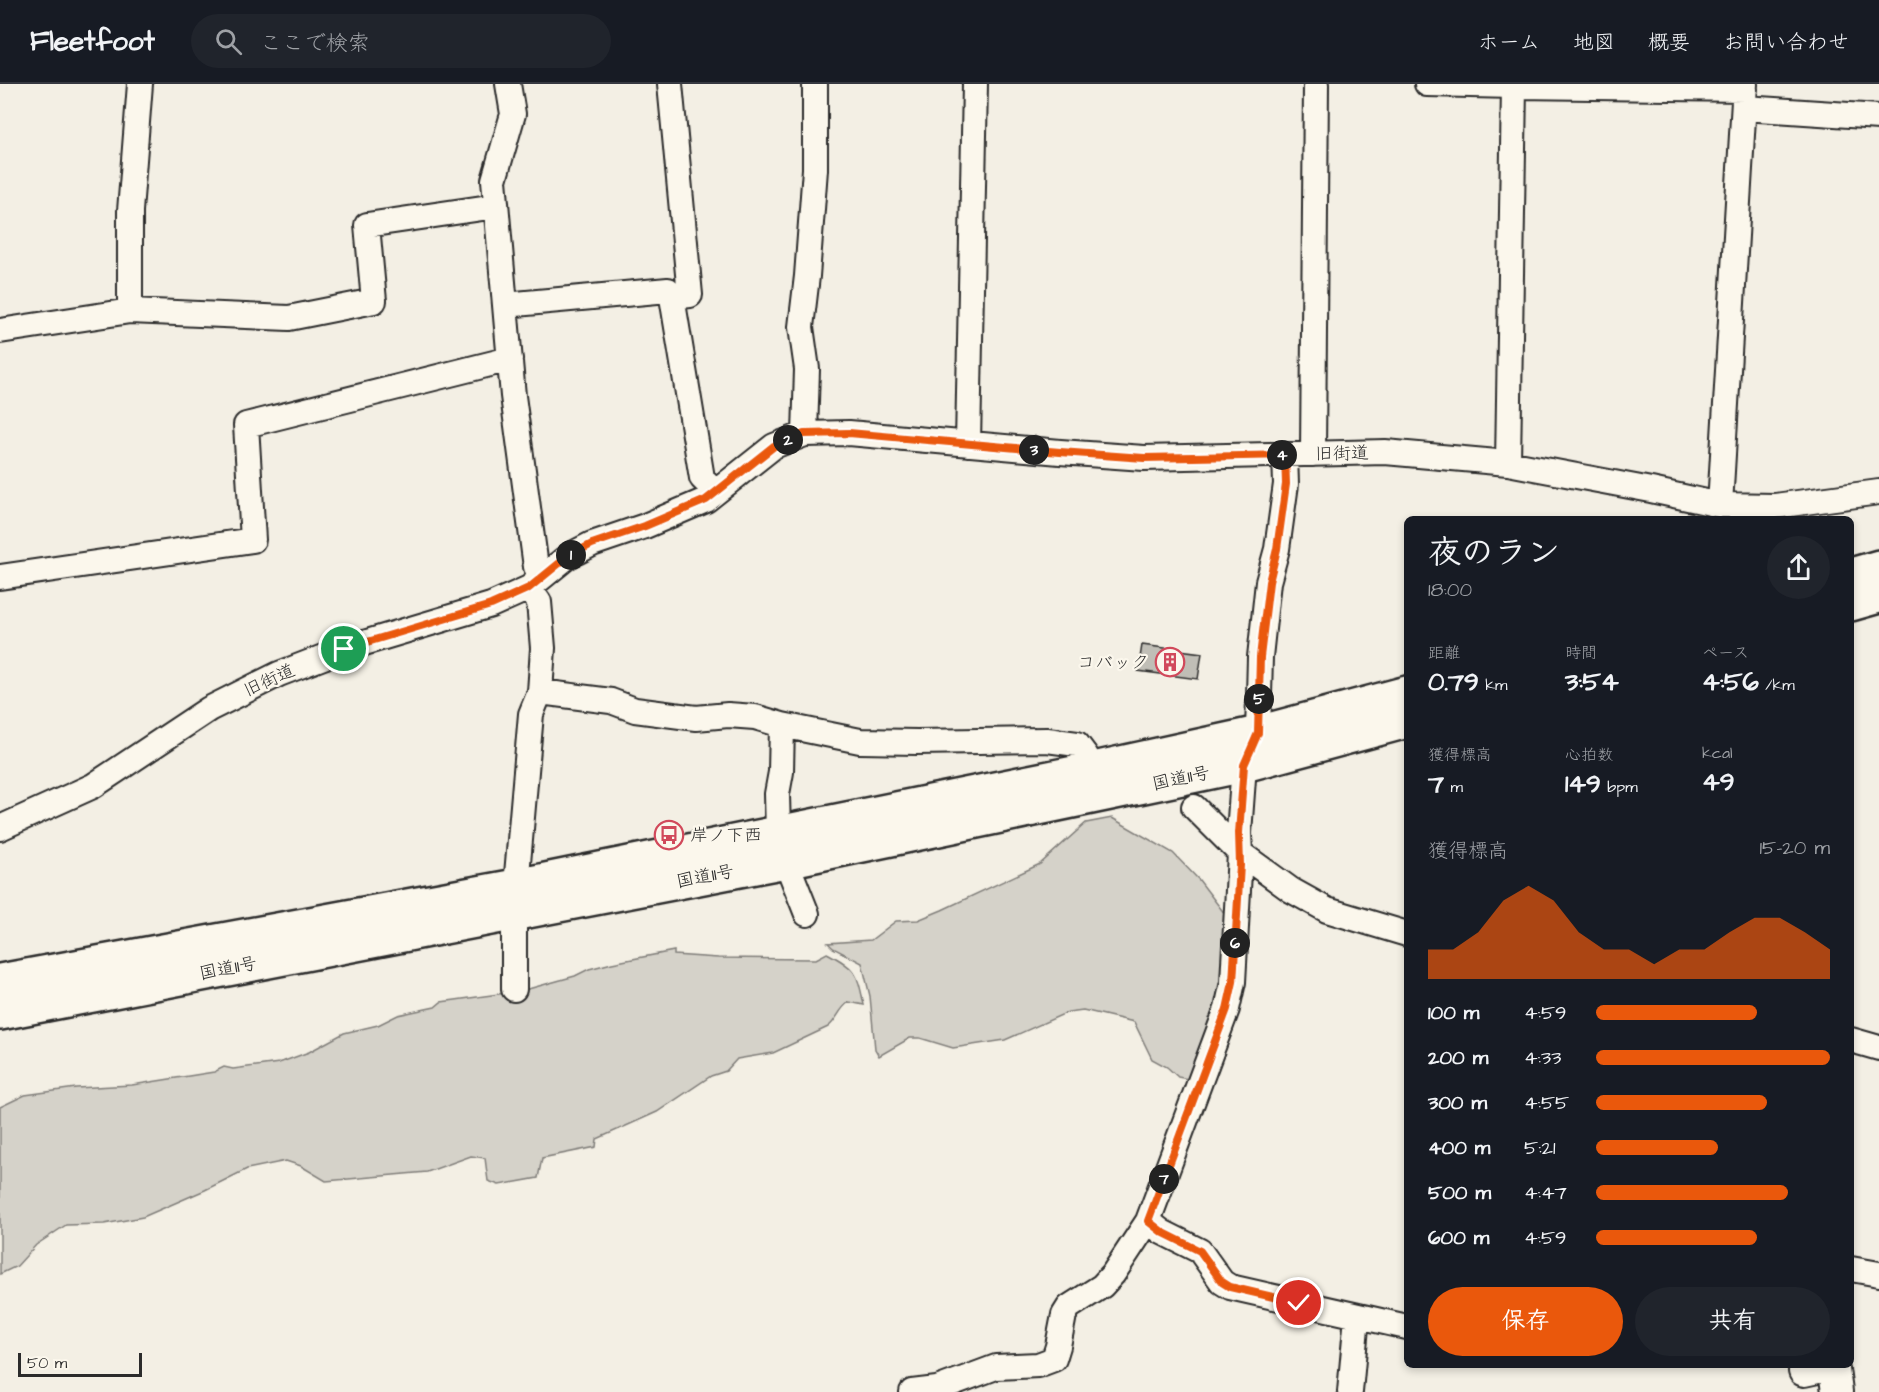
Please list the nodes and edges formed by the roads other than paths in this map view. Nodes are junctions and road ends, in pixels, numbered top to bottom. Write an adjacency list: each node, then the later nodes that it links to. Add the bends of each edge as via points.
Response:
1 (140, 84): 14 (street, via 130,211)
2 (508, 84): 11 (street, via 513,114 494,180)
3 (670, 84): 12 (street, via 690,295)
4 (815, 84): 17 (street, via 815,168 801,327 807,369)
5 (975, 84): 18 (street)
6 (1316, 84): 19 (street)
7 (1427, 84): 8 (street)
8 (1514, 85): 9 (street); 21 (street)
9 (1744, 94): 10 (street); 24 (street)
10 (1879, 117)
11 (496, 206): 13 (street); 14 (street, via 367,225 374,301 289,318)
12 (672, 297): 13 (street, via 668,290); 22 (street, via 702,478)
13 (505, 305): 16 (street)
14 (130, 311): 15 (street)
15 (0, 331)
16 (510, 359): 28 (street, via 246,424 253,540); 29 (street)
17 (804, 434): 18 (street, 旧街道, via 849,433); 22 (street, 旧街道, via 774,446)
18 (968, 444): 20 (street, 旧街道, via 1144,458)
19 (1313, 454): 20 (street, 旧街道); 21 (street, 旧街道, via 1385,452)
20 (1285, 455): 36 (street, via 1285,495 1260,657)
21 (1508, 463): 24 (street, 旧街道)
22 (716, 492): 29 (street, 旧街道, via 655,522 592,544 567,557)
23 (1879, 492): 25 (street, 旧街道)
24 (1720, 506): 25 (street, 旧街道)
25 (1775, 512)
26 (1879, 567): 27 (highway)
27 (1854, 574)
28 (0, 577)
29 (536, 582): 32 (street, via 543,648); 40 (street, 旧街道, via 491,605 344,649 279,674 209,709 93,786)
30 (1879, 596): 31 (highway)
31 (1854, 603)
32 (540, 692): 35 (street, via 611,701 635,710 686,717 755,717); 43 (street, via 531,714)
33 (1404, 694): 36 (highway, 国道11号)
34 (1404, 723): 37 (highway, 国道11号)
35 (782, 725): 38 (street, via 860,741 1047,740 1077,744 1086,756); 41 (street, via 777,794)
36 (1258, 733): 37 (street); 38 (highway, 国道11号)
37 (1244, 765): 41 (highway, 国道11号); 42 (street)
38 (1089, 770): 41 (highway, 国道11号)
39 (1194, 807): 42 (street)
40 (0, 828)
41 (782, 847): 43 (highway, 国道11号); 44 (street)
42 (1240, 853): 45 (street, via 1327,910); 51 (street, via 1233,982 1227,1009)
43 (515, 899): 46 (highway, 国道11号); 47 (street); 48 (highway, 国道11号)
44 (807, 914)
45 (1404, 933)
46 (0, 981)
47 (514, 989)
48 (0, 1013)
49 (1854, 1041): 50 (street)
50 (1879, 1048)
51 (1148, 1221): 54 (street, via 1200,1251 1230,1287); 59 (street, via 1102,1286 1069,1306 1054,1359 1038,1365 996,1368 937,1389)
52 (1854, 1270): 53 (street)
53 (1879, 1274)
54 (1357, 1316): 55 (street); 60 (street)
55 (1404, 1326)
56 (1823, 1368): 58 (main road)
57 (1830, 1368): 61 (main road)
58 (1806, 1376)
59 (912, 1392)
60 (1350, 1392)
61 (1837, 1392)

